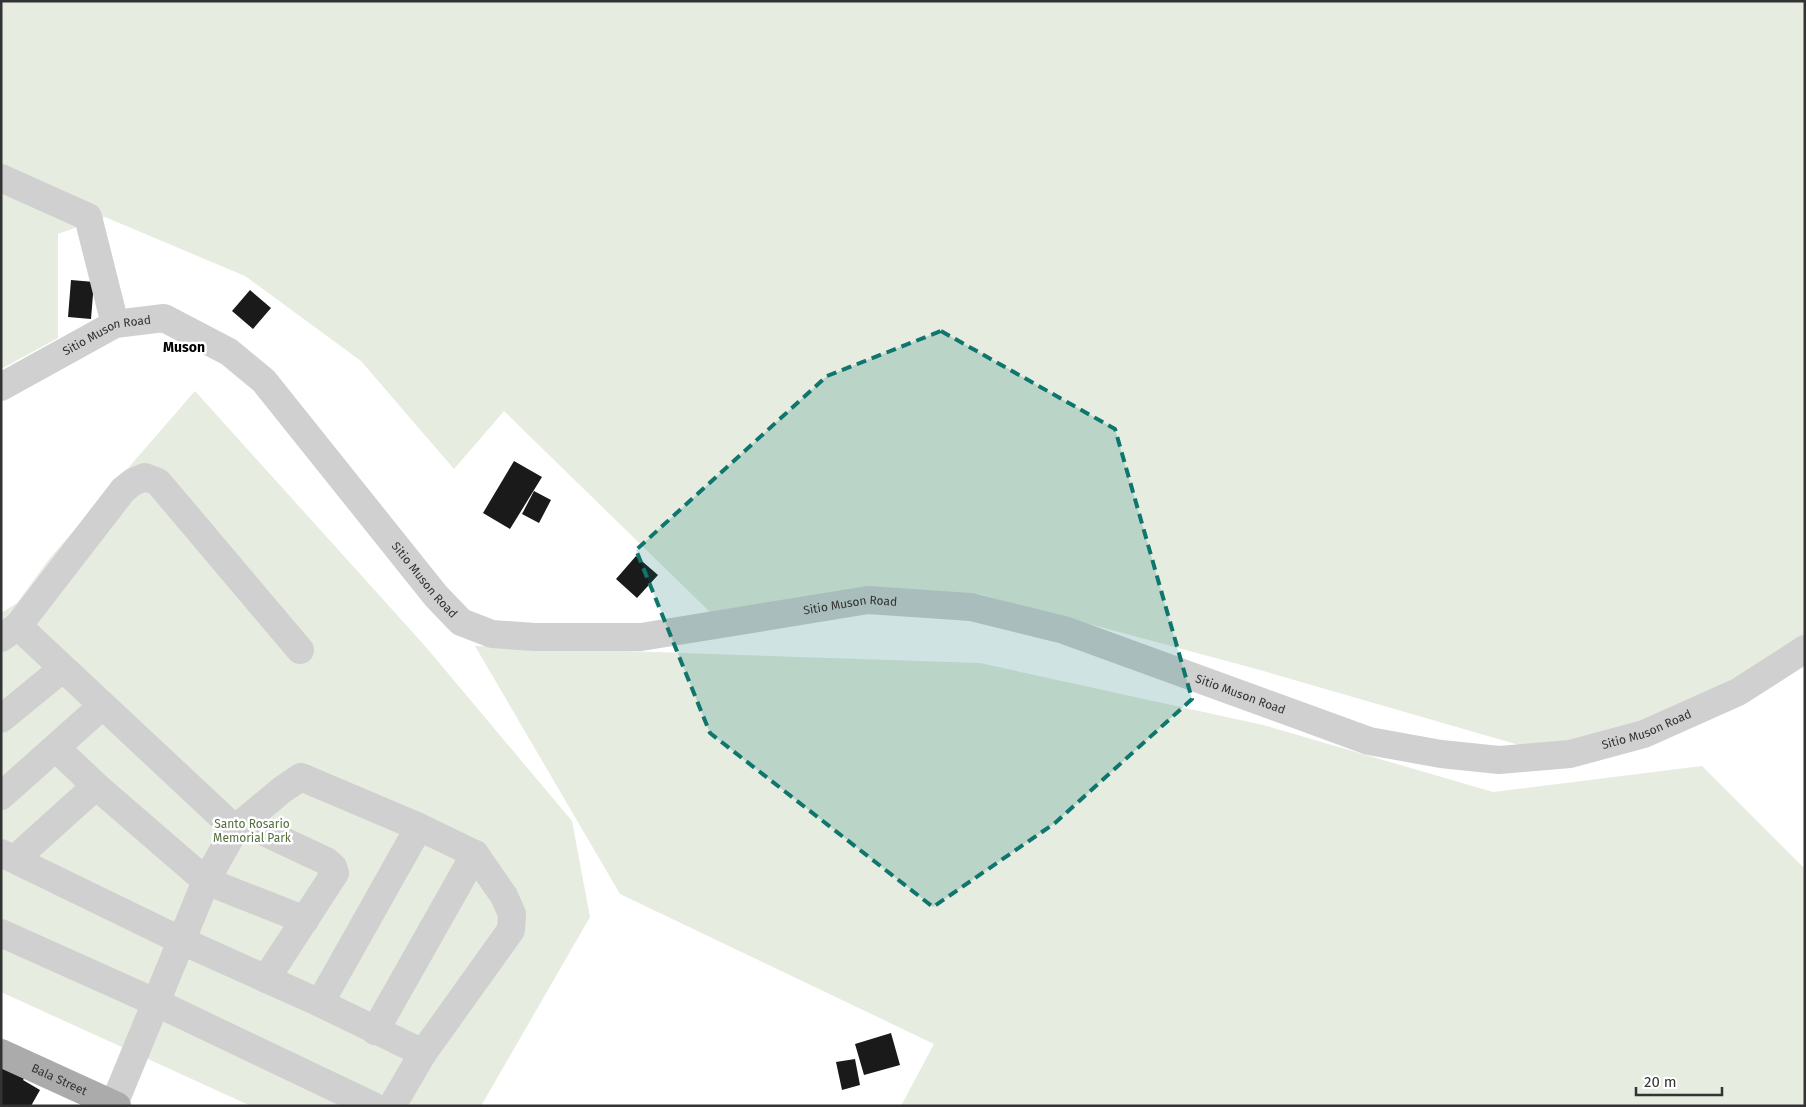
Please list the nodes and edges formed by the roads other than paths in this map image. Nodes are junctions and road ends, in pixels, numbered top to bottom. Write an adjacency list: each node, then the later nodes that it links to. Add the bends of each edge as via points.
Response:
1 (1, 178): 2 (street, via 88,217)
2 (115, 324): 3 (street, Sitio Muson Road); 5 (street, Sitio Muson Road, via 164,318 229,352 264,381 436,596 461,622 492,634 641,637 868,600 971,607 1064,630 1369,741 1499,760 1570,754 1644,734 1738,692)
3 (1, 387)
4 (9, 632): 6 (street, via 122,490 145,477 158,482); 7 (street)
5 (1805, 649)
6 (300, 650)
7 (62, 668): 8 (street); 9 (street)
8 (102, 706): 10 (street); 13 (street)
9 (1, 719)
10 (56, 748): 11 (street); 12 (street)
11 (96, 786): 16 (street); 17 (street)
12 (1, 796)
13 (239, 825): 14 (street, via 301,778); 17 (street); 18 (street, via 326,861 333,867 335,873)
14 (419, 827): 15 (street); 23 (street)
15 (475, 854): 24 (street); 26 (street, via 504,896 512,914 512,930)
16 (8, 856): 20 (street)
17 (206, 881): 18 (street); 20 (street)
18 (305, 920): 21 (street)
19 (1, 934): 22 (street)
20 (182, 941): 21 (street); 22 (street)
21 (266, 979): 23 (street)
22 (157, 1003): 27 (street); 28 (street)
23 (320, 1003): 24 (street)
24 (375, 1031): 26 (street)
25 (1, 1053): 27 (main road, Bala Street)
26 (423, 1053): 29 (street)
27 (116, 1105)
28 (373, 1106)
29 (392, 1106)

